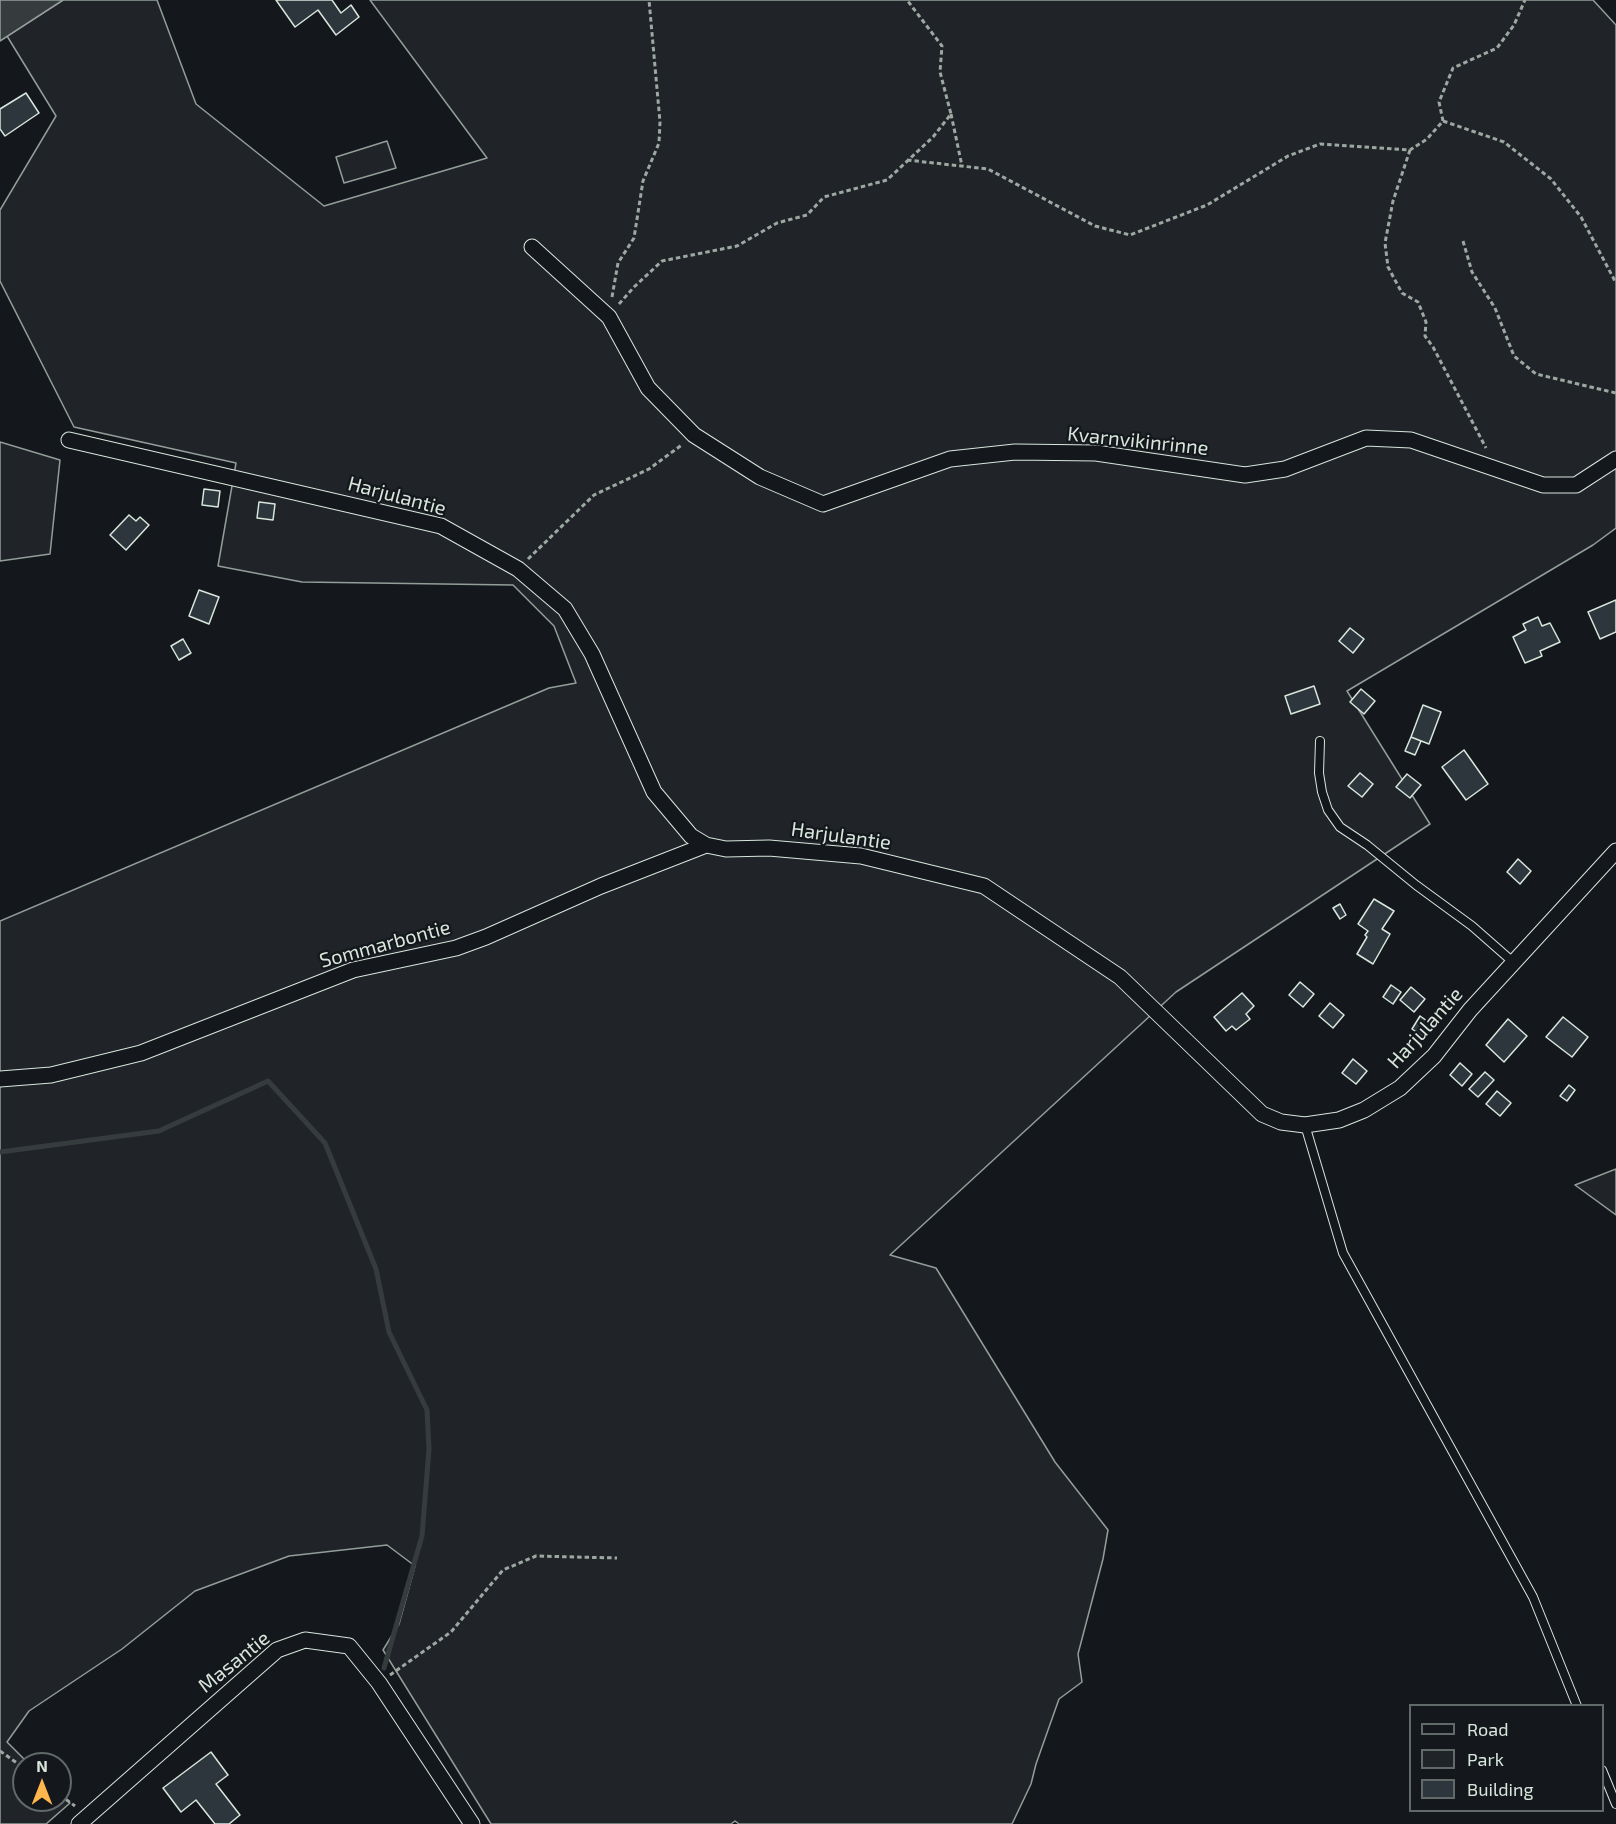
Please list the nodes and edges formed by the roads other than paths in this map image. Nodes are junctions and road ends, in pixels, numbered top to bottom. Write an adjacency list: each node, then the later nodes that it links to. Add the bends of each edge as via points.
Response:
1 (532, 247): 3 (street, Kvarnvikinrinne, via 609,317 648,388 694,435 760,477 823,504 950,459 1015,452 1096,453 1245,475 1285,469 1366,438 1411,440 1543,485 1576,485)
2 (69, 440): 5 (street, Harjulantie, via 441,526 518,569 565,609 592,654 654,792 691,836)
3 (1616, 459)
4 (1320, 741): 7 (lane, via 1322,792 1340,827 1472,926)
5 (706, 845): 8 (street, Sommarbontie, via 486,937 456,948 353,970 141,1053 51,1075); 9 (street, Harjulantie, via 861,856 984,886 1120,977 1262,1114 1281,1122)
6 (1616, 851): 7 (street, Harjulantie)
7 (1513, 962): 9 (street, Harjulantie, via 1434,1056 1400,1088 1339,1120)
8 (0, 1079)
9 (1305, 1125): 10 (lane, via 1343,1253 1533,1597)
10 (1576, 1704)
11 (1604, 1775): 12 (lane)
12 (1616, 1804)
13 (79, 1824): 14 (street, Masantie, via 277,1650 305,1640 349,1646 379,1683)
14 (472, 1824)

